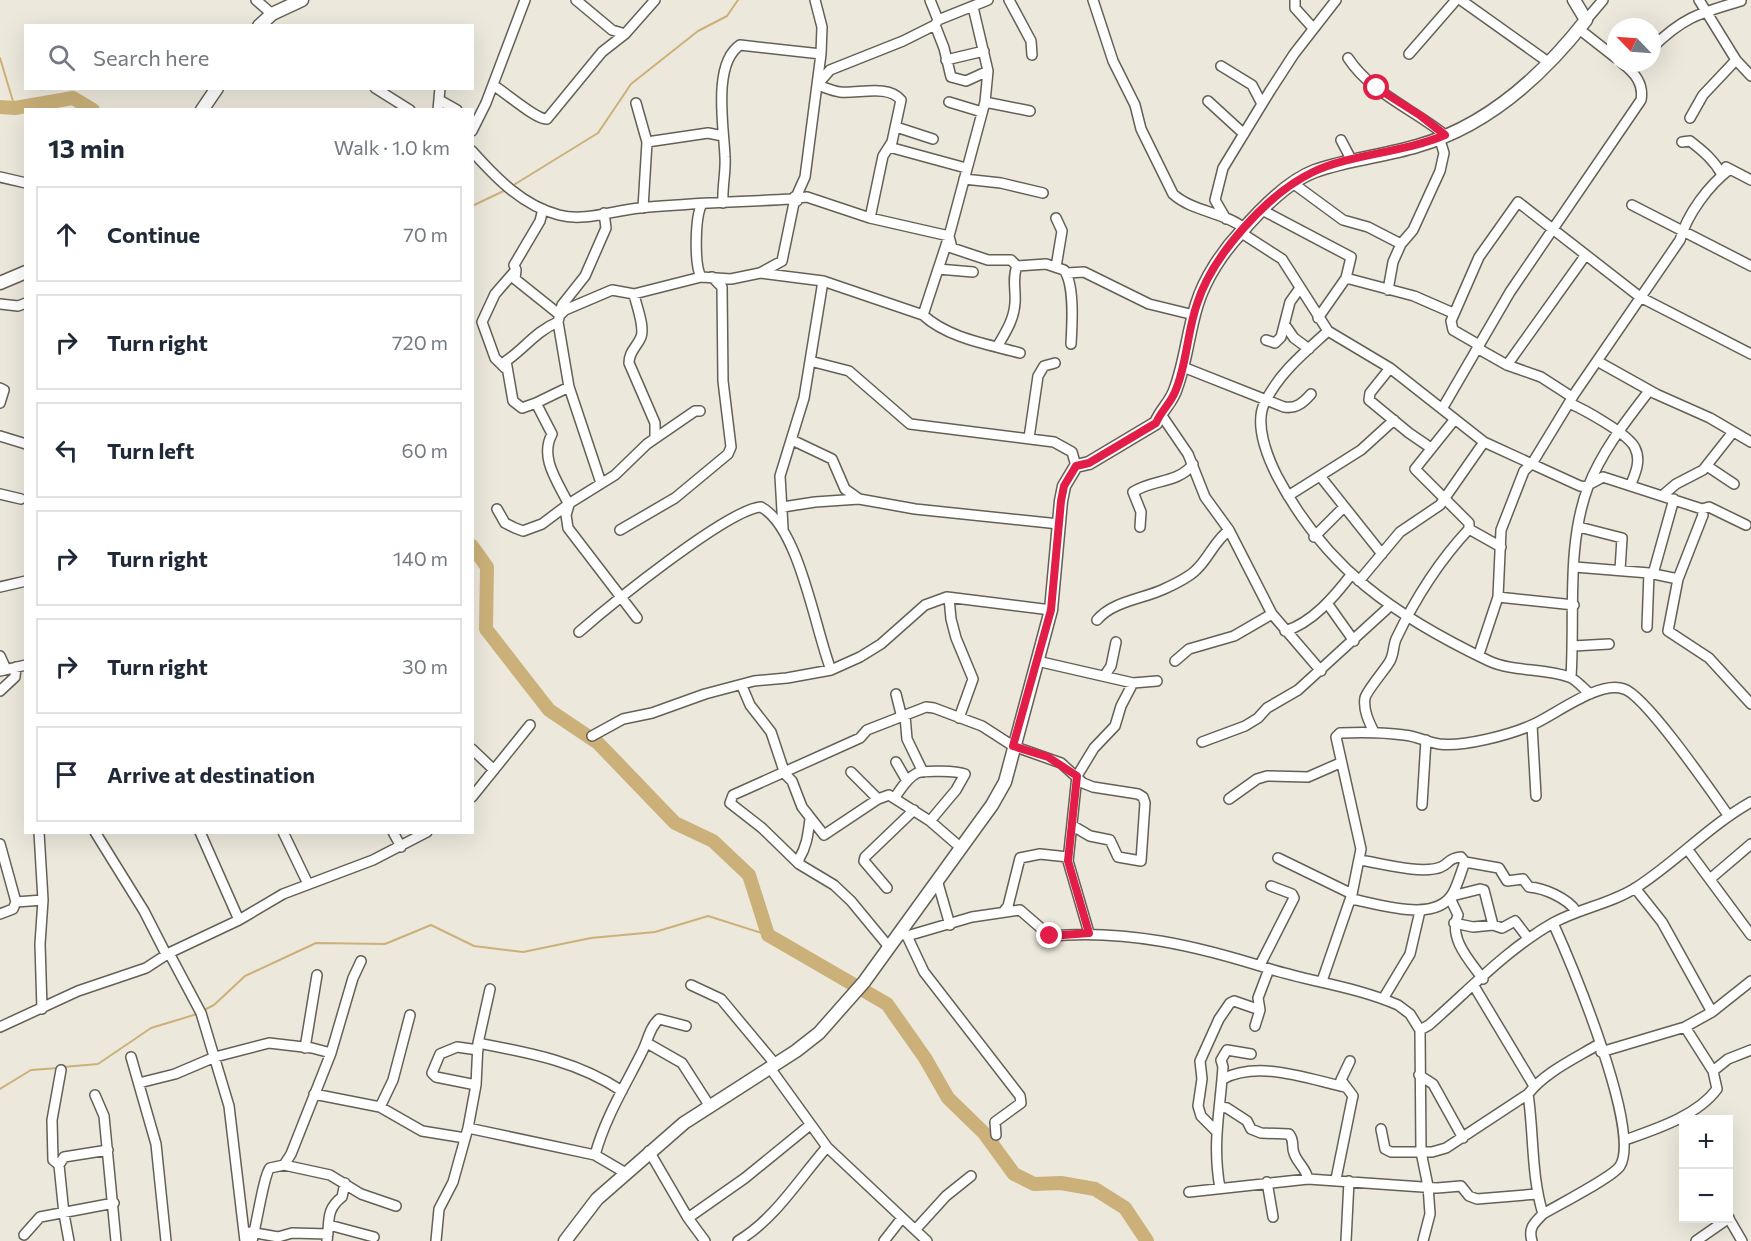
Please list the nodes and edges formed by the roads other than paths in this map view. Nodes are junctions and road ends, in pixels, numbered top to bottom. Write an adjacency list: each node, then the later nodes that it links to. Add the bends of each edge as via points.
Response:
1 (256, 0): 24 (street)
2 (302, 0): 24 (street)
3 (525, 0): 44 (street)
4 (576, 0): 21 (street)
5 (595, 0): 21 (street)
6 (655, 0): 29 (street)
7 (815, 0): 33 (street, via 822,27)
8 (930, 0): 25 (street)
9 (988, 0): 20 (street)
10 (1009, 0): 35 (street, via 1031,41)
11 (1093, 0): 89 (street, via 1141,129 1173,194)
12 (1295, 0): 28 (street, via 1295,8)
13 (1336, 0): 28 (street)
14 (1456, 0): 34 (street)
15 (1461, 0): 39 (street)
16 (1603, 0): 22 (street)
17 (1699, 0): 23 (street)
18 (1741, 1): 23 (street)
19 (1577, 2): 22 (street, via 1588,10); 27 (street)
20 (973, 7): 25 (street); 32 (street)
21 (587, 8): 29 (street, via 612,30)
22 (1595, 8): 27 (street)
23 (1706, 11): 30 (street, via 1673,27); 38 (street)
24 (272, 14): 26 (street)
25 (936, 22): 37 (street); 45 (street, via 903,41 830,70)
26 (261, 24)
27 (1582, 24): 31 (street); 39 (street)
28 (1313, 28): 52 (street)
29 (625, 34): 44 (street, via 602,52 547,119)
30 (1661, 39)
31 (1607, 49)
32 (984, 51): 37 (street); 41 (street)
33 (822, 54): 45 (street); 62 (street, via 752,44 737,47 725,72)
34 (1409, 54)
35 (1032, 55)
36 (1348, 58): 63 (street, via 1365,80 1421,116)
37 (946, 60): 41 (street, via 951,77 959,80 966,81)
38 (1737, 60): 43 (street); 58 (street, via 1703,95)
39 (1548, 62): 63 (street, via 1494,110)
40 (1221, 66): 52 (street, via 1252,85)
41 (988, 71): 54 (street)
42 (1637, 72): 90 (street, via 1643,90 1641,100)
43 (1750, 74)
44 (493, 85): 59 (street)
45 (817, 85): 60 (street, via 837,91 878,91 898,96 902,103); 79 (street, via 805,177)
46 (216, 90): 55 (street)
47 (378, 90): 56 (street)
48 (440, 90): 53 (street)
49 (1208, 101): 61 (street)
50 (948, 102): 54 (street)
51 (636, 103): 66 (street)
52 (1262, 104): 61 (street)
53 (439, 105)
54 (983, 107): 57 (street); 71 (street)
55 (203, 108)
56 (407, 108)
57 (1030, 111)
58 (1690, 118)
59 (475, 119)
60 (896, 126): 64 (street); 68 (street)
61 (1244, 134): 89 (street, via 1223,168 1216,190 1216,207)
62 (723, 136): 66 (street, via 708,133); 80 (street)
63 (1442, 136): 70 (street, via 1419,146); 94 (street, via 1440,171 1413,230)
64 (933, 139)
65 (1341, 140): 70 (street)
66 (647, 142): 83 (street)
67 (1682, 142): 72 (street, via 1690,141)
68 (889, 147): 71 (street); 87 (street, via 883,156)
69 (474, 153): 84 (street, via 505,186)
70 (1352, 161): 77 (street, via 1313,172)
71 (966, 168): 74 (street)
72 (1726, 172): 75 (street); 91 (street)
73 (0, 177): 76 (street)
74 (964, 179): 78 (street); 93 (street)
75 (1751, 180)
76 (24, 183)
77 (1294, 184): 85 (street); 94 (street, via 1343,220 1368,227)
78 (1043, 193)
79 (794, 200): 80 (street); 87 (street, via 807,197); 102 (street, via 782,261)
80 (723, 203): 81 (street)
81 (702, 204): 83 (street); 106 (street, via 697,214 697,269)
82 (1632, 205): 91 (street)
83 (643, 208): 86 (street)
84 (543, 209): 86 (street, via 572,217); 100 (street, via 514,265)
85 (1262, 210): 92 (street); 107 (street, via 1348,254 1351,260)
86 (604, 213): 119 (street, via 606,228 585,276 562,305)
87 (870, 218): 93 (street)
88 (1056, 218): 98 (street, via 1062,231)
89 (1226, 220): 92 (street, via 1235,221)
90 (1552, 227): 95 (street); 116 (street, via 1515,203 1479,257); 125 (street)
91 (1683, 229): 97 (street); 113 (street, via 1680,240)
92 (1242, 230): 110 (street, via 1282,259); 118 (street, via 1207,280)
93 (949, 236): 96 (street, via 952,248 988,260 1011,260); 99 (street)
94 (1401, 244): 111 (street)
95 (1585, 256): 113 (street); 133 (street)
96 (1017, 266): 98 (street); 126 (street, via 1013,275 1012,319)
97 (1751, 266)
98 (1056, 267): 103 (street)
99 (938, 269): 101 (street); 117 (street)
100 (516, 270): 119 (street, via 515,279); 135 (street, via 495,294 482,322 495,358)
101 (973, 272)
102 (759, 273): 105 (street, via 730,279); 108 (street)
103 (1067, 273): 118 (street, via 1084,272 1149,304); 124 (street)
104 (24, 276): 109 (street)
105 (712, 277): 106 (street); 187 (street, via 722,287 723,381 731,447 728,454 675,498)
106 (701, 278): 112 (street)
107 (1346, 278): 111 (street); 120 (street)
108 (823, 281): 117 (street); 130 (street)
109 (0, 283)
110 (1300, 288): 120 (street); 121 (street, via 1290,302)
111 (1388, 290): 116 (street, via 1414,296)
112 (634, 294): 119 (street, via 612,290 565,310); 153 (street, via 642,330 629,363 655,423)
113 (1640, 297): 129 (street); 131 (street)
114 (0, 304): 115 (street)
115 (24, 304)
116 (1453, 313): 125 (street, via 1450,328)
117 (923, 315): 126 (street, via 938,327)
118 (1194, 315): 134 (street)
119 (559, 318): 135 (street, via 526,342); 137 (street)
120 (1318, 318): 122 (street)
121 (1285, 324): 123 (street, via 1278,342); 127 (street, via 1294,339)
122 (1328, 331): 127 (street); 136 (street)
123 (1266, 340)
124 (1071, 344)
125 (1478, 346): 133 (street); 145 (street)
126 (997, 347): 128 (street)
127 (1309, 349): 142 (street, via 1288,366)
128 (1020, 353)
129 (1751, 354)
130 (810, 361): 154 (street, via 855,375 910,424); 155 (street)
131 (1597, 361): 139 (street); 141 (street)
132 (1055, 363): 154 (street, via 1044,366 1038,376)
133 (1507, 365): 141 (street, via 1541,377)
134 (1183, 367): 142 (street); 147 (street, via 1176,391)
135 (505, 368): 144 (street, via 513,401 522,408)
136 (1390, 368): 145 (street); 149 (street, via 1370,393 1369,400)
137 (569, 387): 144 (street); 165 (street)
138 (0, 388): 143 (street, via 4,390)
139 (1649, 391): 150 (street); 151 (street)
140 (1311, 394): 142 (street, via 1291,408)
141 (1571, 400): 150 (street); 160 (street)
142 (1265, 402): 171 (street, via 1262,433 1268,459)
143 (0, 403)
144 (536, 403): 176 (street, via 552,434 546,444 546,455)
145 (1442, 410): 148 (street)
146 (700, 411): 153 (street)
147 (1160, 413): 161 (street); 162 (street, via 1156,423 1092,462)
148 (1455, 419): 157 (street); 159 (street)
149 (1394, 420): 159 (street); 164 (street, via 1360,450)
150 (1617, 432): 166 (street, via 1636,448 1638,464); 168 (street)
151 (1733, 432): 156 (street); 163 (street)
152 (0, 436): 158 (street)
153 (655, 438): 165 (street)
154 (1029, 438): 162 (street, via 1066,447)
155 (792, 440): 174 (street, via 832,459 845,489); 177 (street, via 780,476)
156 (1750, 440)
157 (1484, 442): 160 (street); 172 (street)
158 (24, 443)
159 (1431, 448): 172 (street, via 1415,469)
160 (1533, 462): 168 (street); 190 (street, via 1524,471 1501,530)
161 (1193, 464): 183 (street, via 1187,472 1133,492 1141,512); 188 (street, via 1205,497)
162 (1076, 466): 181 (street, via 1064,486)
163 (1707, 466): 167 (street); 170 (street)
164 (1320, 476): 171 (street); 178 (street)
165 (601, 483): 176 (street)
166 (1631, 484): 168 (street, via 1603,477); 170 (street)
167 (1734, 484)
168 (1588, 487): 184 (street)
169 (0, 494): 173 (street)
170 (1663, 495): 175 (street)
171 (1288, 496): 189 (street)
172 (1445, 498): 186 (street, via 1469,523); 191 (street, via 1428,515 1408,525)
173 (21, 499)
174 (859, 499): 177 (street); 181 (street)
175 (1674, 499): 180 (street); 194 (street)
176 (569, 505): 179 (street, via 542,524 523,531 505,523); 199 (street, via 568,528)
177 (783, 507): 185 (street)
178 (1344, 507): 189 (street); 191 (street)
179 (497, 509)
180 (1702, 509): 182 (street, via 1709,507); 196 (street)
181 (1059, 524): 205 (street)
182 (1746, 525)
183 (1140, 527)
184 (1579, 527): 192 (street); 193 (street, via 1622,538)
185 (783, 528): 199 (street, via 765,509 753,507); 222 (street, via 799,560)
186 (1469, 529): 190 (street); 207 (street, via 1431,573)
187 (620, 530)
188 (1229, 530): 206 (street); 209 (street, via 1197,569 1161,591 1136,598)
189 (1314, 537): 195 (street)
190 (1501, 547): 200 (street)
191 (1382, 554): 195 (street)
192 (1575, 567): 193 (street); 203 (street)
193 (1620, 570): 194 (street)
194 (1651, 573): 196 (street); 210 (street)
195 (1355, 578): 202 (street); 204 (street)
196 (1678, 579): 232 (street, via 1668,631 1709,658)
197 (24, 581): 198 (street)
198 (0, 587)
199 (622, 595): 208 (street); 212 (street)
200 (1498, 597): 203 (street); 217 (street)
201 (949, 598): 205 (street); 222 (street, via 925,606 881,644); 234 (street, via 956,638 973,679)
202 (1327, 603): 211 (street, via 1299,627); 213 (street)
203 (1574, 605): 216 (street)
204 (1390, 606): 207 (street); 213 (street)
205 (1051, 610): 219 (street)
206 (1272, 614): 211 (street); 220 (street, via 1234,636 1189,649)
207 (1408, 617): 217 (street); 237 (street, via 1390,663 1365,697)
208 (637, 618)
209 (1097, 620)
210 (1647, 627)
211 (1285, 631): 223 (street)
212 (579, 632)
213 (1354, 641): 223 (street)
214 (1116, 642): 224 (street)
215 (1609, 644): 216 (street)
216 (1573, 646): 225 (street)
217 (1479, 654): 225 (street, via 1489,661)
218 (0, 656): 221 (street)
219 (1037, 661): 224 (street); 241 (street)
220 (1175, 661)
221 (12, 668): 229 (street, via 15,677)
222 (831, 670): 228 (street)
223 (1321, 671): 240 (street, via 1252,722)
224 (1105, 675): 227 (street)
225 (1571, 678): 231 (street)
226 (1157, 681): 227 (street)
227 (1133, 683): 249 (street, via 1115,726 1094,748)
228 (742, 686): 238 (street, via 623,718); 248 (street, via 750,705 771,732)
229 (0, 691)
230 (896, 694): 233 (street)
231 (1590, 694): 236 (street); 259 (street, via 1615,687 1635,696 1677,744)
232 (1751, 704)
233 (904, 717): 234 (street, via 926,707); 247 (street, via 907,739); 248 (street, via 867,730 860,738)
234 (959, 718): 241 (street, via 982,726)
235 (530, 725): 245 (street)
236 (1532, 725): 239 (street, via 1461,742 1439,744); 252 (street)
237 (1374, 732): 239 (street); 244 (street, via 1340,733 1336,737)
238 (592, 736)
239 (1426, 740): 257 (street)
240 (1202, 742)
241 (1013, 746): 249 (street, via 1048,757); 272 (street, via 1005,782)
242 (474, 751): 245 (street)
243 (896, 762): 250 (street)
244 (1340, 763): 255 (street, via 1308,777 1257,779); 276 (street, via 1361,849)
245 (494, 770): 251 (street)
246 (851, 772): 254 (street)
247 (923, 772): 250 (street); 261 (street, via 965,774)
248 (785, 774): 260 (street); 278 (street, via 734,795 730,803)
249 (1077, 776): 262 (street); 262 (street, via 1093,788 1143,797 1142,861 1118,857 1110,840 1090,837)
250 (907, 781): 253 (street)
251 (474, 795)
252 (1536, 796)
253 (894, 797): 254 (street); 258 (street)
254 (878, 799): 260 (street, via 827,835)
255 (1229, 799)
256 (1751, 802): 259 (street)
257 (1422, 805)
258 (914, 810): 261 (street); 283 (street, via 865,857 864,861)
259 (1728, 815): 273 (street)
260 (810, 819): 278 (street)
261 (930, 821): 272 (street)
262 (1073, 826): 274 (street)
263 (39, 834): 287 (street)
264 (96, 834): 303 (street)
265 (201, 834): 293 (street)
266 (284, 834): 281 (street)
267 (394, 834): 271 (street)
268 (424, 834): 271 (street)
269 (0, 844): 288 (street)
270 (1751, 844): 279 (street)
271 (401, 847): 281 (street)
272 (960, 847): 280 (street)
273 (1688, 850): 279 (street); 284 (street)
274 (1068, 857): 289 (street, via 1040,854 1020,858); 298 (street)
275 (1278, 858): 285 (street)
276 (1360, 860): 277 (street, via 1424,869 1442,867 1451,858 1461,856); 285 (street)
277 (1465, 862): 286 (street); 291 (street, via 1499,868 1507,881 1523,879 1529,887 1540,888)
278 (799, 864): 302 (street, via 834,885)
279 (1710, 879): 300 (street)
280 (937, 880): 296 (street); 299 (street)
281 (308, 884): 293 (street)
282 (1271, 886): 305 (street, via 1294,898)
283 (887, 888)
284 (1635, 888): 291 (street); 316 (street, via 1662,922)
285 (1352, 897): 290 (street); 308 (street)
286 (1451, 897): 290 (street, via 1435,910); 294 (street, via 1458,915); 297 (street, via 1484,890)
287 (43, 900): 288 (street); 314 (street)
288 (16, 902): 292 (street, via 13,909)
289 (1004, 911): 296 (street); 298 (street, via 1028,914 1050,936)
290 (1420, 911): 313 (street, via 1410,954)
291 (1576, 911): 295 (street)
292 (0, 914)
293 (239, 920): 303 (street)
294 (1454, 923): 297 (street); 307 (street, via 1460,946)
295 (1553, 923): 301 (street); 326 (street, via 1579,982)
296 (950, 925): 299 (street)
297 (1492, 925): 301 (street, via 1502,928 1515,921)
298 (1089, 933): 305 (street, via 1140,937 1205,949)
299 (903, 934): 302 (street); 354 (street, via 924,972 1020,1096 1020,1103 995,1122)
300 (1751, 935)
301 (1528, 939): 307 (street)
302 (889, 947): 333 (street, via 819,1033)
303 (167, 953): 314 (street, via 146,968 78,991); 331 (street, via 201,1013)
304 (361, 961): 328 (street, via 352,978)
305 (1264, 967): 308 (street); 315 (street, via 1258,998)
306 (317, 975): 325 (street)
307 (1483, 979): 311 (street)
308 (1322, 981): 313 (street)
309 (1751, 981): 316 (street)
310 (691, 985): 333 (street, via 721,999)
311 (1474, 986): 322 (street); 341 (street)
312 (490, 989): 324 (street)
313 (1383, 999): 322 (street, via 1410,1014)
314 (42, 1010): 320 (street)
315 (1260, 1010): 319 (street); 353 (street, via 1230,1003 1200,1062 1198,1106 1201,1116)
316 (1712, 1012): 321 (street)
317 (410, 1015): 346 (street, via 393,1080)
318 (686, 1026): 323 (street, via 658,1019)
319 (1255, 1026)
320 (0, 1027)
321 (1685, 1027): 326 (street); 335 (street)
322 (1420, 1030): 336 (street)
323 (647, 1043): 342 (street); 345 (street, via 682,1063)
324 (478, 1046): 339 (street); 339 (street, via 457,1047 440,1054 432,1073); 342 (street, via 551,1057 601,1077)
325 (305, 1048): 328 (street); 331 (street, via 269,1043)
326 (1600, 1048): 341 (street); 357 (street, via 1616,1094)
327 (1751, 1050): 335 (street, via 1728,1059)
328 (331, 1053): 343 (street)
329 (1251, 1054): 337 (street, via 1224,1052)
330 (131, 1057): 338 (street)
331 (215, 1057): 338 (street, via 175,1074); 386 (street, via 229,1106)
332 (1350, 1061): 340 (street, via 1341,1080)
333 (773, 1067): 345 (street); 350 (street)
334 (61, 1070): 363 (street, via 51,1135 53,1160)
335 (1713, 1071): 348 (street, via 1717,1089)
336 (1419, 1075): 356 (street, via 1433,1084); 361 (street)
337 (1222, 1079): 340 (street, via 1234,1074 1270,1072); 347 (street)
338 (139, 1083): 393 (street, via 156,1144)
339 (476, 1085): 351 (street)
340 (1345, 1087): 368 (street, via 1353,1096)
341 (1531, 1090): 356 (street); 375 (street)
342 (622, 1091): 362 (street, via 602,1131)
343 (314, 1094): 346 (street); 364 (street)
344 (95, 1095): 359 (street, via 104,1116)
345 (709, 1105): 360 (street)
346 (380, 1107): 355 (street, via 422,1131)
347 (1221, 1107): 353 (street); 367 (street, via 1261,1133 1289,1134)
348 (1688, 1115)
349 (1679, 1121): 357 (street)
350 (810, 1125): 358 (street); 381 (street, via 746,1178)
351 (468, 1128): 355 (street); 362 (street)
352 (1381, 1129): 361 (street, via 1387,1151)
353 (1215, 1130): 373 (street)
354 (996, 1136)
355 (465, 1138): 395 (street, via 453,1182 439,1209)
356 (1463, 1138): 361 (street, via 1446,1148)
357 (1625, 1140): 379 (street, via 1617,1169)
358 (827, 1147): 382 (street); 398 (street, via 777,1209)
359 (108, 1149): 363 (street, via 64,1157); 376 (street)
360 (649, 1151): 365 (street); 381 (street)
361 (1421, 1152): 372 (street)
362 (596, 1155): 365 (street)
363 (59, 1165): 378 (street)
364 (284, 1165): 371 (street, via 330,1175); 389 (street, via 267,1170)
365 (624, 1172): 396 (street)
366 (971, 1176): 385 (street)
367 (1308, 1179): 368 (street); 370 (street)
368 (1336, 1179): 369 (street)
369 (1349, 1181): 372 (street); 401 (street)
370 (1267, 1182): 373 (street); 380 (street)
371 (345, 1183): 377 (street, via 361,1194); 387 (street, via 342,1197 330,1210)
372 (1428, 1186): 375 (street, via 1461,1186 1477,1199); 402 (street, via 1430,1214)
373 (1220, 1188): 374 (street)
374 (1189, 1191)
375 (1537, 1194): 379 (street)
376 (114, 1203): 378 (street); 392 (street)
377 (396, 1206)
378 (64, 1214): 388 (street, via 40,1217); 391 (street)
379 (1543, 1214): 403 (street, via 1533,1224)
380 (1273, 1217)
381 (688, 1218): 397 (street)
382 (902, 1218): 385 (street); 399 (street)
383 (1722, 1223): 404 (street)
384 (1732, 1223): 405 (street)
385 (916, 1229): 400 (street)
386 (243, 1230): 389 (street); 394 (street)
387 (328, 1234): 389 (street); 390 (street)
388 (24, 1235)
389 (253, 1237)
390 (374, 1237)
391 (69, 1241)
392 (116, 1241)
393 (166, 1241)
394 (245, 1241)
395 (436, 1241)
396 (565, 1241)
397 (705, 1241)
398 (738, 1241)
399 (884, 1241)
400 (927, 1241)
401 (1346, 1241)
402 (1423, 1241)
403 (1532, 1241)
404 (1696, 1241)
405 (1742, 1241)

